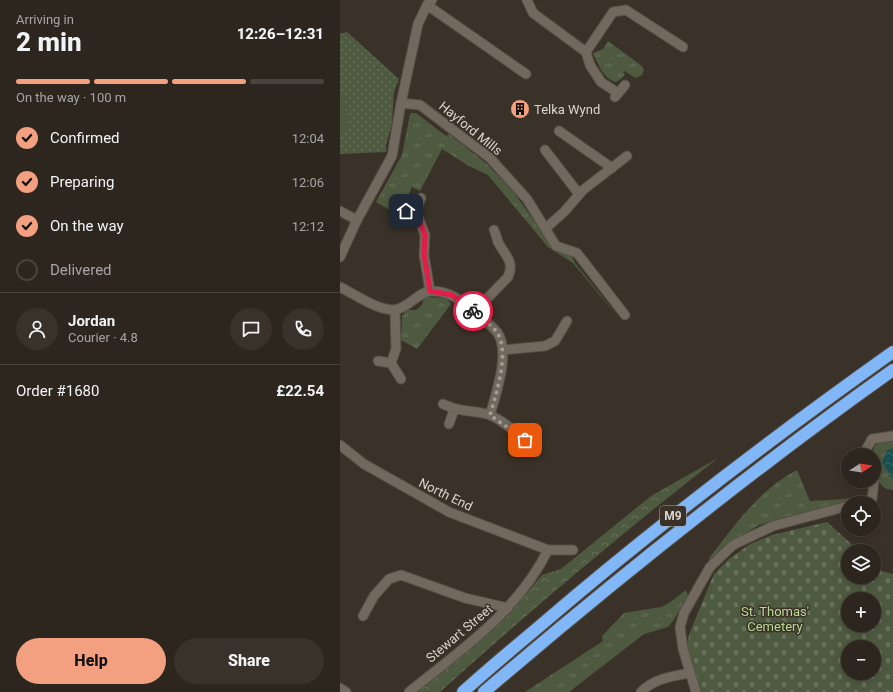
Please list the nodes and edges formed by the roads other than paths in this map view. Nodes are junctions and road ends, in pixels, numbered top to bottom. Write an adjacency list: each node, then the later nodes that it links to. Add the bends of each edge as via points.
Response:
1 (527, 0): 4 (street, via 533,13)
2 (430, 3): 5 (street); 7 (street, via 418,24)
3 (683, 47): 4 (street, via 626,10 619,10 613,12)
4 (586, 52): 6 (street, via 590,65 601,82 617,95)
5 (526, 74)
6 (625, 85)
7 (401, 103): 17 (street, via 392,156); 18 (street, Hayford Mills, via 420,105 490,158 527,199)
8 (559, 131): 11 (street)
9 (545, 150): 12 (street)
10 (627, 156): 11 (street)
11 (612, 168): 12 (street)
12 (580, 194): 18 (street)
13 (420, 198): 16 (street)
14 (340, 211): 17 (street)
15 (406, 211): 16 (street)
16 (416, 211): 22 (street, via 425,235 424,254)
17 (357, 220): 20 (street)
18 (546, 228): 25 (street, Hayford Mills, via 556,246 577,253)
19 (494, 230): 24 (street, via 498,242 512,264 511,270 508,277)
20 (340, 257)
21 (340, 287): 23 (street, via 380,307)
22 (430, 291): 23 (street); 24 (street, via 452,295)
23 (395, 310): 30 (street, via 396,349)
24 (474, 312): 27 (street, via 496,332)
25 (625, 315)
26 (567, 321): 27 (street, via 555,341 545,346)
27 (503, 350): 35 (street)
28 (893, 352): 52 (highway, M9, via 810,410 694,499 581,590)
29 (378, 361): 30 (street)
30 (390, 363): 32 (street)
31 (893, 370): 53 (highway, M9, via 704,510)
32 (401, 379)
33 (443, 404): 34 (street)
34 (454, 410): 35 (street); 36 (street)
35 (490, 415): 39 (street)
36 (449, 424)
37 (536, 432): 39 (street)
38 (893, 436): 41 (street, via 872,439)
39 (525, 440): 42 (street)
40 (340, 445): 44 (street, North End, via 364,464 449,512)
41 (867, 448)
42 (536, 452)
43 (841, 508): 48 (street, via 772,526 733,545 710,567 684,613 680,627)
44 (548, 550): 45 (street, North End); 46 (street, Stewart Street, via 541,564)
45 (573, 550)
46 (508, 608): 47 (street, via 465,598 401,575 389,579 374,596); 51 (street, Stewart Street, via 487,630)
47 (363, 616)
48 (690, 673): 54 (street, via 662,679); 55 (street)
49 (340, 688): 50 (street)
50 (346, 692)
51 (409, 692)
52 (463, 692)
53 (484, 692)
54 (641, 692)
55 (696, 692)

